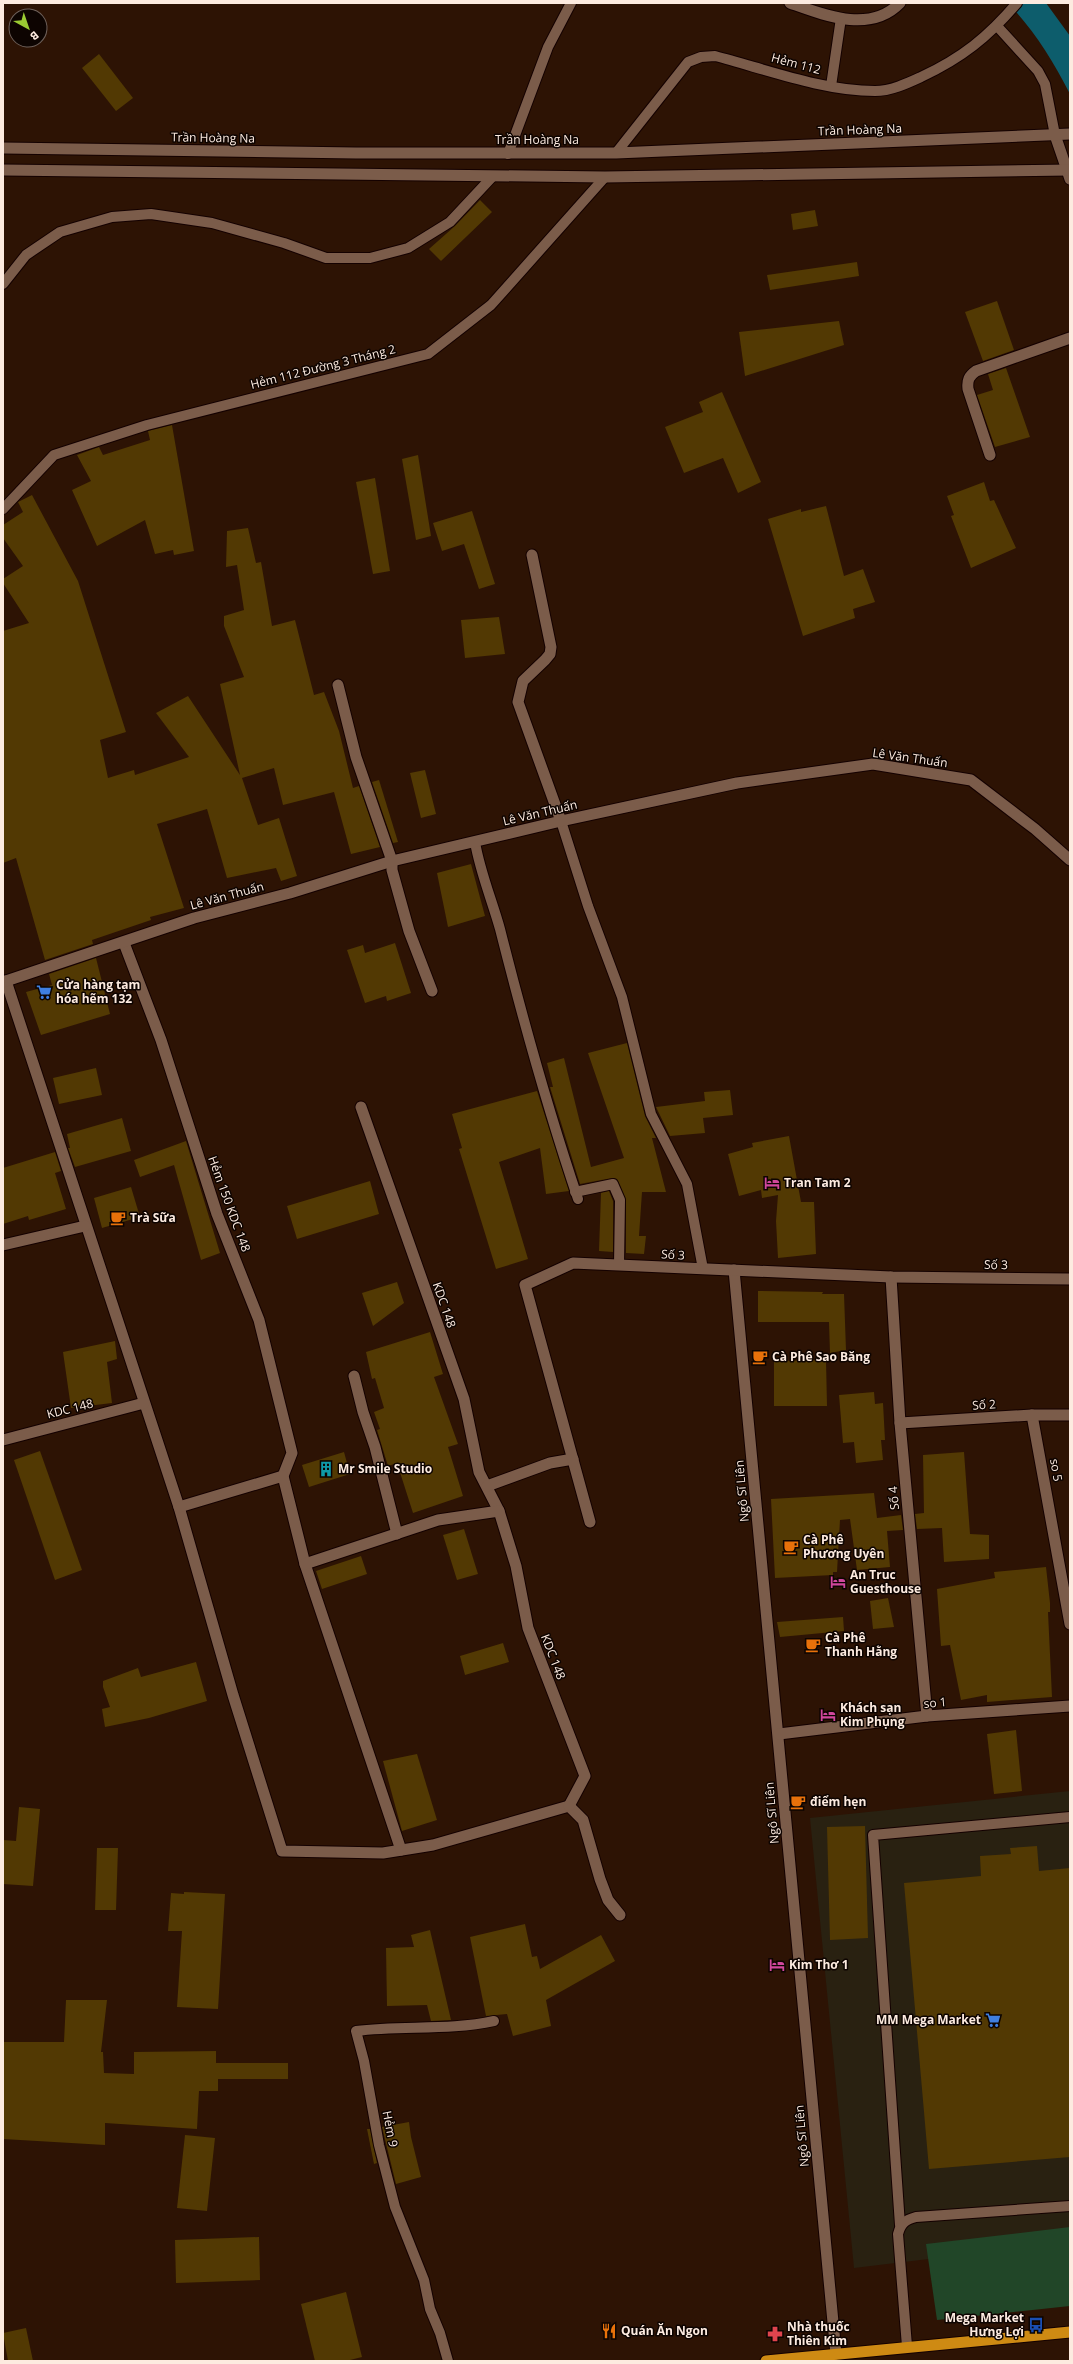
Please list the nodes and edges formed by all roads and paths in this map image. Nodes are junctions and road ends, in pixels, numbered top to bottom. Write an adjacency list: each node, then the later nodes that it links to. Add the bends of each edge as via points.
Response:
1 (571, 3): 12 (lane, via 548,47)
2 (790, 3): 5 (street, via 833,18)
3 (900, 3): 5 (street, via 873,20)
4 (1017, 3): 6 (lane, Hẻm 112)
5 (841, 18): 7 (lane)
6 (997, 26): 7 (lane, Hẻm 112, via 973,48 945,66 906,84 876,91); 9 (lane, via 1038,71 1045,84)
7 (831, 86): 11 (lane, Hẻm 112, via 715,56 701,57 688,62)
8 (1070, 134): 9 (street, Trần Hoàng Na)
9 (1056, 135): 11 (street, Trần Hoàng Na); 14 (street)
10 (3, 148): 12 (street, Trần Hoàng Na)
11 (616, 153): 12 (street, Trần Hoàng Na)
12 (508, 154)
13 (3, 170): 15 (street)
14 (1069, 173): 16 (street)
15 (493, 176): 16 (street); 17 (lane, via 450,222 408,248 370,258 326,258 284,243 212,223 151,214 112,217 60,232 26,255)
16 (605, 177): 20 (lane, Hẻm 112 Đường 3 Tháng 2, via 490,305 428,354 147,425 54,455)
17 (3, 284)
18 (1070, 338): 19 (street, via 971,374 968,389)
19 (990, 455)
20 (3, 509)
21 (532, 555): 23 (street, via 551,647 550,654 523,681 518,702)
22 (338, 685): 26 (street, via 356,757)
23 (561, 821): 24 (street, Lê Văn Thuấn); 25 (street, Lê Văn Thuấn, via 737,783 873,764 971,780 1035,829); 34 (lane, via 588,906 622,997 651,1114 687,1184)
24 (475, 842): 26 (street, Lê Văn Thuấn); 33 (lane, via 478,862 493,904 554,1130 576,1195 613,1184 620,1200)
25 (1070, 860)
26 (392, 861): 27 (street, Lê Văn Thuấn, via 290,893 194,918); 29 (street, via 392,870 410,931)
27 (124, 943): 28 (street, Lê Văn Thuấn); 45 (street, Hẻm 150 KDC 148, via 161,1040 217,1214 259,1320 292,1453)
28 (4, 982): 31 (street)
29 (432, 991)
30 (362, 1107): 46 (street, KDC 148, via 464,1399 479,1472)
31 (85, 1226): 32 (street); 39 (street)
32 (3, 1245)
33 (618, 1265): 34 (street, Số 3); 44 (street, Số 3, via 573,1263 525,1285)
34 (703, 1269): 35 (street, Số 3)
35 (734, 1270): 36 (street, Số 3); 55 (street, Ngô Sĩ Liên)
36 (891, 1277): 37 (street, Số 3); 42 (street, Số 4)
37 (1070, 1279)
38 (354, 1376): 50 (street)
39 (144, 1403): 43 (street, KDC 148); 47 (street)
40 (1032, 1415): 41 (street, Số 2); 42 (street, Số 2); 52 (street, so 5)
41 (1070, 1415)
42 (900, 1423): 54 (street, Số 4)
43 (3, 1440)
44 (573, 1459): 46 (street, via 550,1464); 49 (street, Số 3)
45 (283, 1476): 47 (street); 51 (street)
46 (487, 1486): 48 (street, KDC 148)
47 (179, 1507): 58 (street, via 282,1851 383,1853)
48 (499, 1511): 50 (street, via 438,1520); 56 (street, KDC 148, via 516,1566 528,1628 585,1776)
49 (590, 1522)
50 (397, 1534): 51 (street)
51 (305, 1564): 58 (street)
52 (1070, 1624)
53 (1070, 1706): 54 (street, so 1)
54 (927, 1716): 55 (street, so 1)
55 (779, 1734): 65 (street, Ngô Sĩ Liên)
56 (569, 1806): 58 (street, via 433,1845); 59 (street, via 583,1820 608,1900)
57 (1070, 1817): 62 (lane, via 873,1835)
58 (401, 1850)
59 (620, 1914)
60 (494, 2021): 66 (lane, Hẻm 9, via 356,2031 379,2145 395,2207 424,2280 430,2309)
61 (1070, 2206): 62 (lane, via 916,2217)
62 (900, 2225): 64 (lane)
63 (1070, 2332): 64 (highway)
64 (906, 2346): 65 (highway)
65 (836, 2358): 67 (highway)
66 (448, 2361)
67 (766, 2361)

